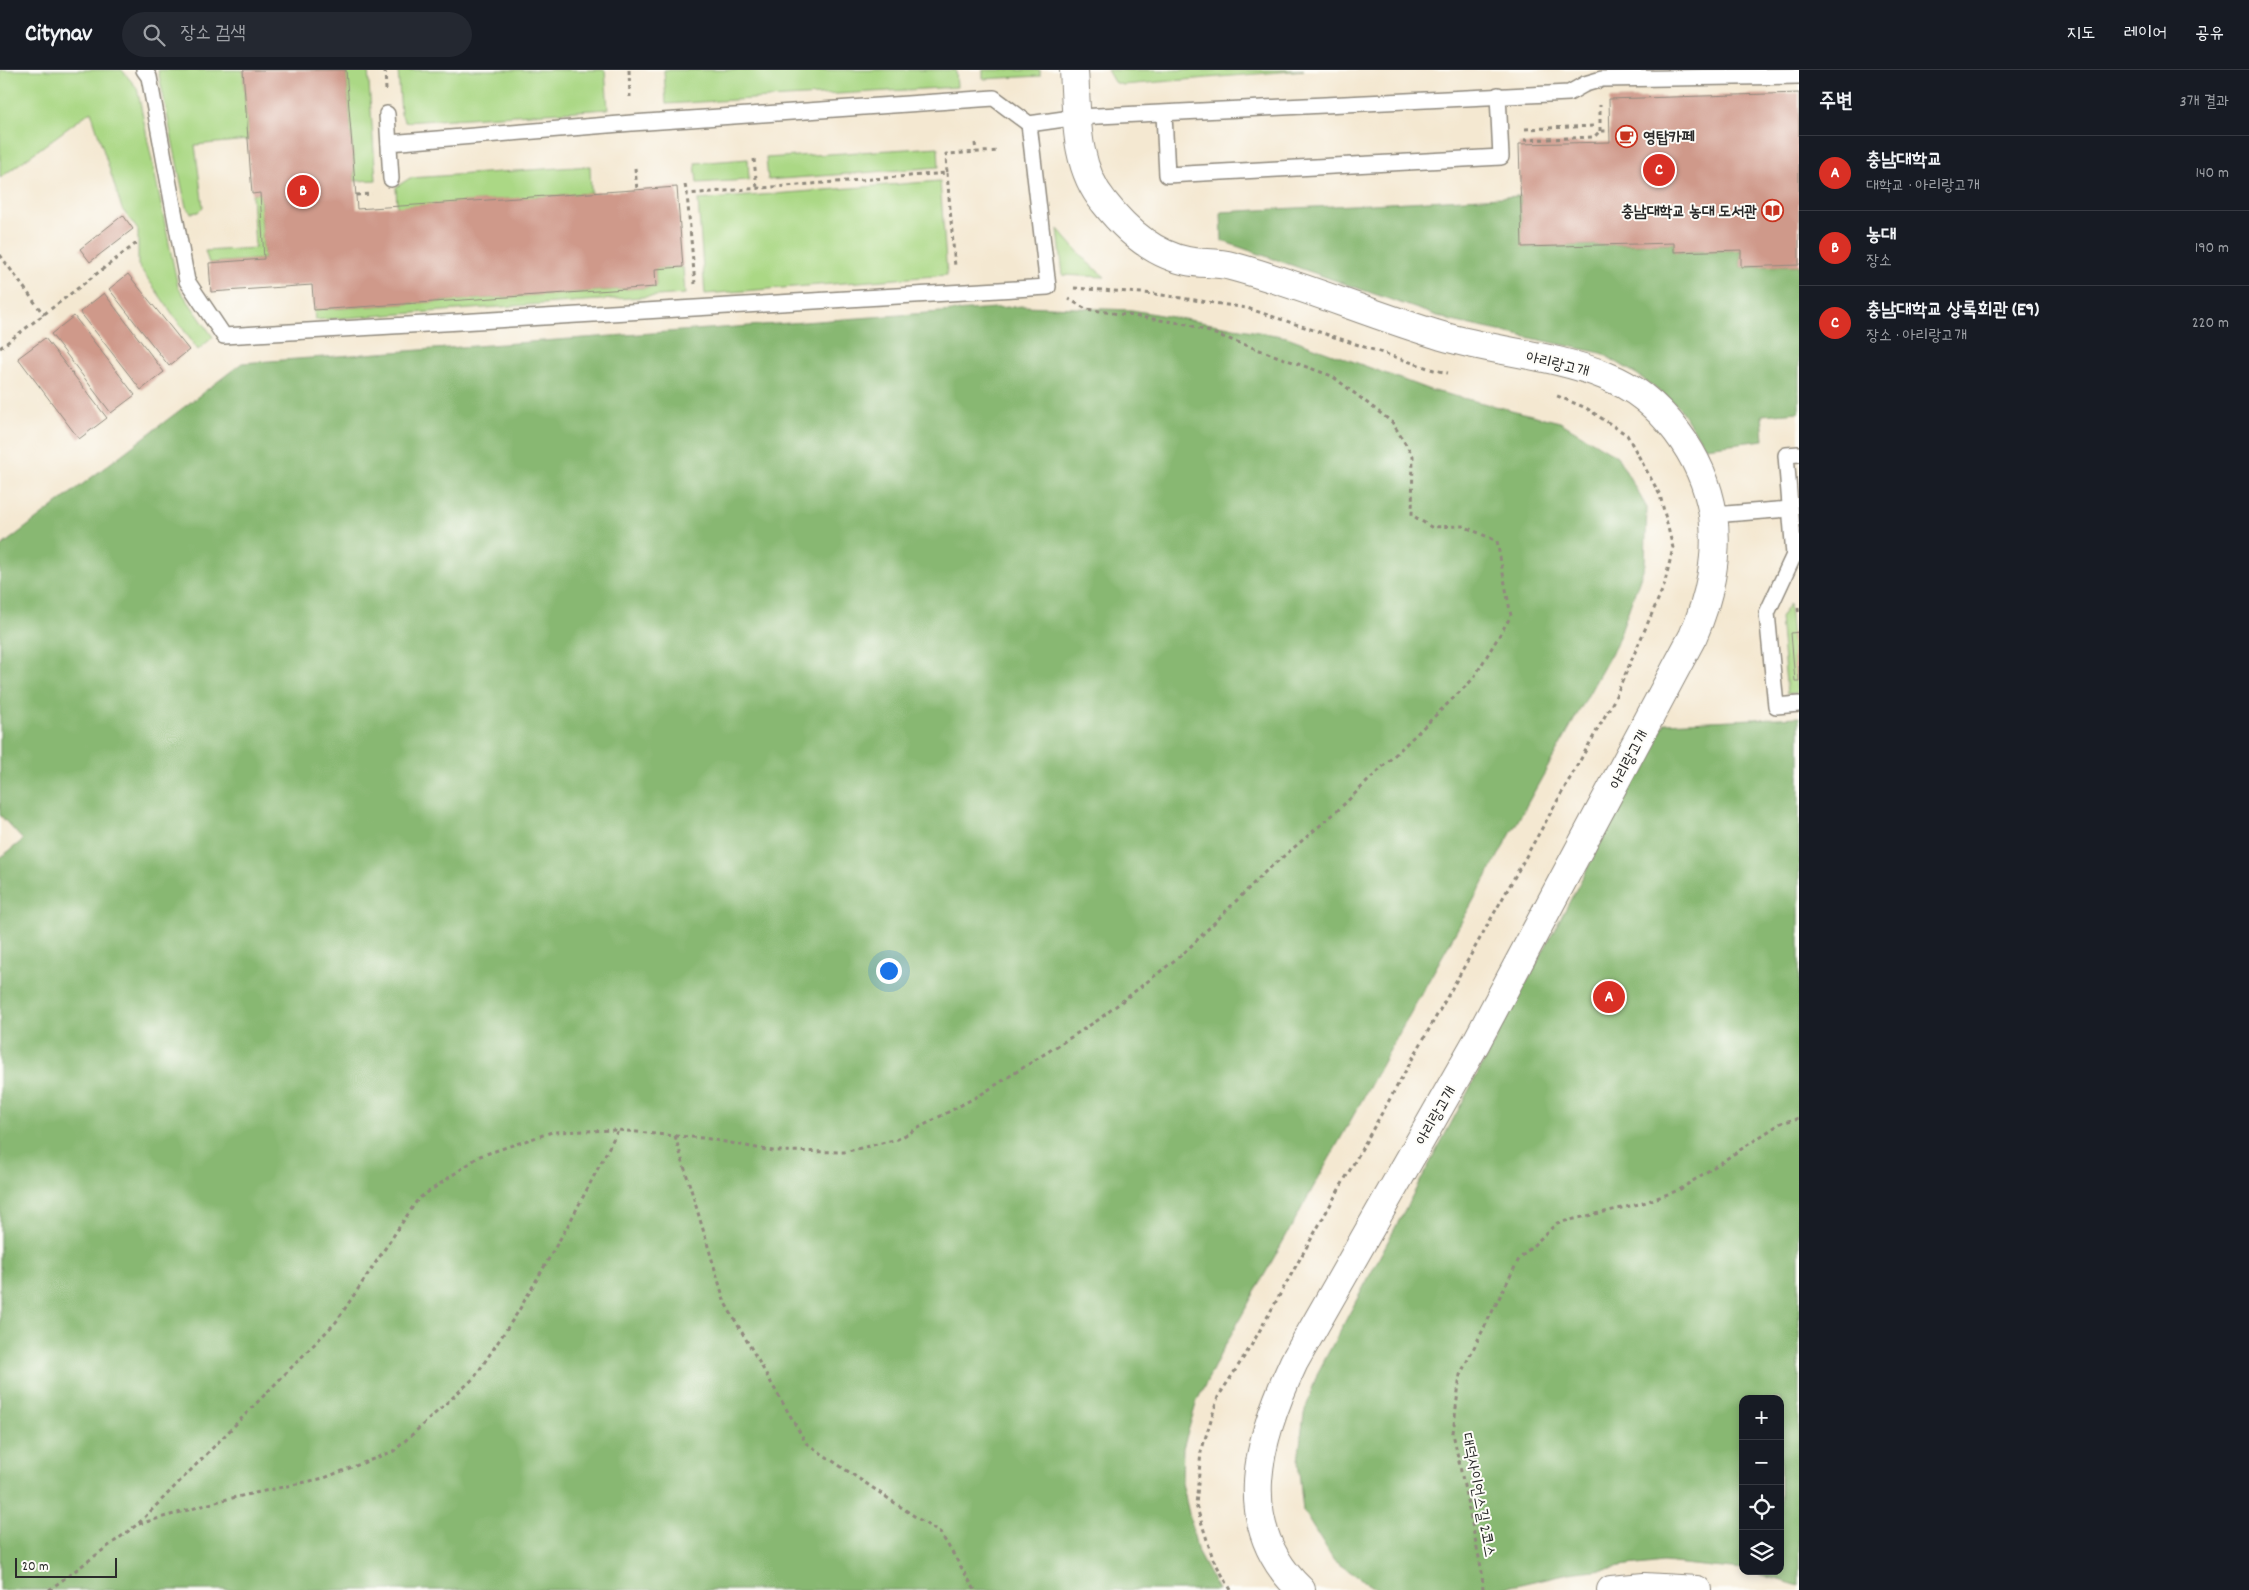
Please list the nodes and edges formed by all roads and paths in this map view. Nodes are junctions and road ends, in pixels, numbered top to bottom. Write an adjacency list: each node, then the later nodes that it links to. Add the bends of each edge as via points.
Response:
1 (144, 70): 32 (lane, via 148,77 187,281 224,336)
2 (629, 70): 7 (path)
3 (1074, 70): 10 (street, 아리랑고개)
4 (1799, 76): 5 (lane, via 1602,79 1569,93)
5 (1498, 95): 9 (lane); 9 (lane, via 1501,158 1167,175)
6 (1600, 104): 14 (path)
7 (631, 105)
8 (387, 114): 17 (lane)
9 (1164, 114): 10 (lane)
10 (1078, 117): 11 (lane); 40 (street, 아리랑고개, via 1081,161 1103,201 1154,249 1189,262 1229,265 1444,336 1608,376 1655,407 1672,427 1698,469)
11 (1029, 124): 17 (lane, via 994,98); 32 (lane)
12 (1594, 126): 13 (path)
13 (1519, 130)
14 (1600, 132): 15 (path); 16 (path, via 1594,137)
15 (1610, 132)
16 (1519, 140)
17 (389, 143): 24 (lane)
18 (975, 143): 20 (path)
19 (999, 151): 20 (path)
20 (976, 152): 23 (path, via 946,154)
21 (754, 159): 26 (path)
22 (635, 168): 27 (path)
23 (947, 173): 26 (path); 31 (path)
24 (391, 179)
25 (685, 185): 28 (path)
26 (757, 188): 28 (path)
27 (637, 190)
28 (687, 194): 33 (path)
29 (138, 242): 34 (path)
30 (0, 255): 34 (path)
31 (955, 271)
32 (1048, 287): 36 (path, via 1155,294 1248,308); 45 (path, via 1086,309 1187,324 1332,376 1392,422 1414,456 1412,515 1431,527 1463,526 1497,540 1511,616 1473,679 1336,812 1264,872 1184,953 1098,1020 980,1095 898,1139 844,1152 774,1151)
33 (696, 293)
34 (44, 315): 35 (path)
35 (0, 348)
36 (1453, 374)
37 (1554, 395): 49 (path, via 1586,408 1627,436 1660,495 1671,539 1673,548 1664,586 1614,700 1252,1346 1218,1397 1201,1452 1196,1505 1213,1559)
38 (1799, 454): 39 (lane, via 1786,455)
39 (1790, 509): 40 (lane); 41 (lane)
40 (1713, 515): 50 (street, 아리랑고개, via 1708,590 1693,636 1477,1042 1294,1362 1278,1396 1263,1445 1257,1499 1268,1542 1280,1565)
41 (1796, 554): 42 (lane, via 1767,613 1776,706)
42 (1799, 704)
43 (1799, 1118): 51 (path, 대덕사이언스길 2코스, via 1781,1123 1679,1190 1643,1203 1557,1223 1519,1259 1460,1375 1453,1433)
44 (618, 1130): 45 (path); 46 (path, via 552,1132 480,1156 418,1199 336,1322); 46 (path, via 523,1304 474,1378 394,1451 324,1478 223,1500)
45 (675, 1136): 48 (path, via 725,1303 806,1443 941,1534)
46 (138, 1524): 47 (path)
47 (48, 1590)
48 (975, 1590)
49 (1231, 1590)
50 (1300, 1590)
51 (1483, 1590)
52 (1611, 1590): 53 (street, via 1644,1587)
53 (1697, 1590)

